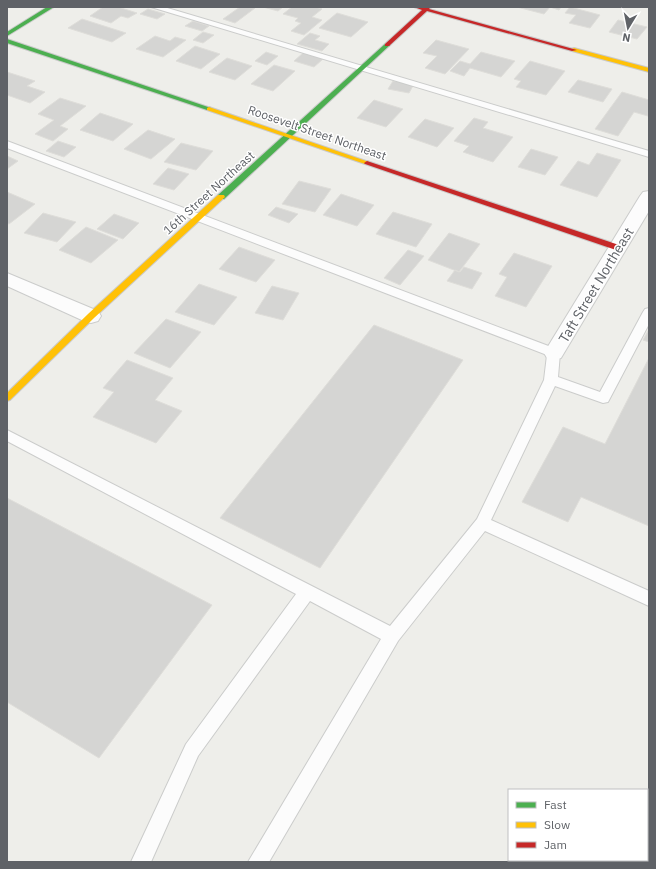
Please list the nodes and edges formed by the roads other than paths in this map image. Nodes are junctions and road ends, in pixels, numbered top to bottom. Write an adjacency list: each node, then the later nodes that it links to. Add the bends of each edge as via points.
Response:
1 (51, 7): 4 (street)
2 (155, 7): 6 (lane)
3 (423, 8): 6 (street, 16th Street Northeast); 7 (street)
4 (7, 34)
5 (7, 41): 8 (street, Roosevelt Street Northeast)
6 (362, 68): 8 (street, 16th Street Northeast); 10 (lane)
7 (649, 70)
8 (289, 136): 12 (street, 16th Street Northeast); 13 (street, Roosevelt Street Northeast)
9 (7, 144): 12 (lane)
10 (649, 154)
11 (649, 196): 13 (street, Taft Street Northeast)
12 (199, 218): 16 (street, 16th Street Northeast); 17 (lane)
13 (619, 248): 17 (street, Taft Street Northeast)
14 (7, 279): 16 (street)
15 (649, 312): 18 (lane, via 603,398)
16 (91, 316): 19 (street, 16th Street Northeast)
17 (554, 353): 18 (lane)
18 (551, 380): 21 (lane)
19 (7, 398)
20 (7, 435): 22 (lane)
21 (482, 522): 23 (lane); 24 (lane)
22 (307, 592): 24 (lane); 25 (lane, via 192,750)
23 (649, 599)
24 (392, 636): 26 (lane)
25 (141, 862)
26 (258, 862)

